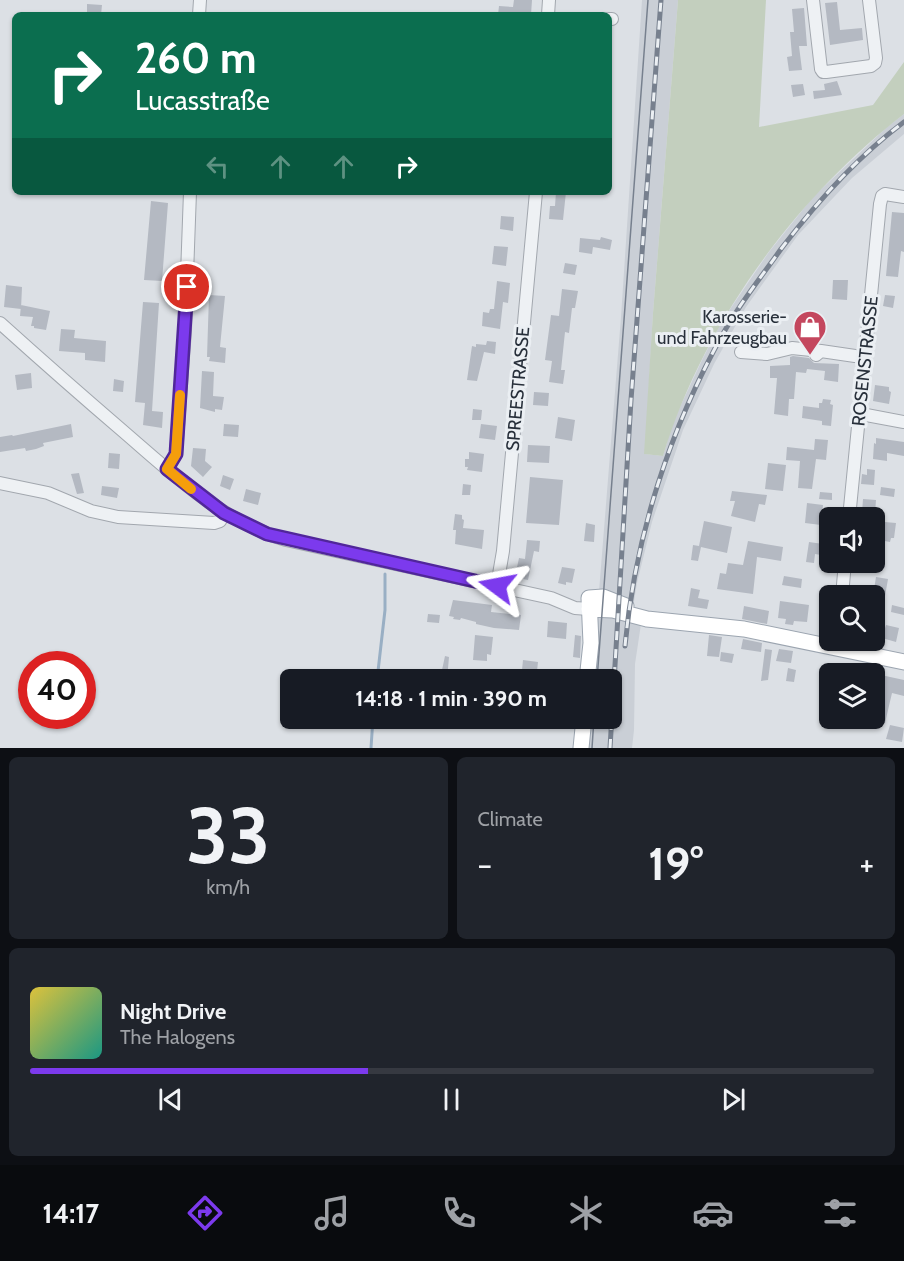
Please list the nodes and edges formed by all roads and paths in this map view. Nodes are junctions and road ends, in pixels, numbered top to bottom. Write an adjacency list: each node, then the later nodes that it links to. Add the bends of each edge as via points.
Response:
1 (813, 0): 2 (street, via 821,69 826,72 875,63)
2 (869, 0)
3 (190, 195): 11 (street, via 176,454)
4 (536, 195): 15 (street, SPREESTRASSE)
5 (904, 197): 9 (street, ROSENSTRASSE, via 885,194 880,204)
6 (0, 323): 11 (street)
7 (741, 352): 8 (street, via 767,354 792,348)
8 (855, 356)
9 (861, 414): 10 (street); 13 (street, ROSENSTRASSE)
10 (904, 422)
11 (167, 469): 14 (street)
12 (0, 483): 14 (street, via 48,493 91,511 134,519 214,523)
13 (850, 507)
14 (224, 513): 15 (street, via 271,530 401,559)
15 (497, 586): 16 (street, via 551,598 575,608)
16 (589, 604): 17 (main road, via 603,597 663,620); 20 (main road)
17 (819, 641)
18 (863, 651): 19 (main road)
19 (904, 662)
20 (589, 669)
21 (583, 729): 22 (main road)
22 (581, 748)

